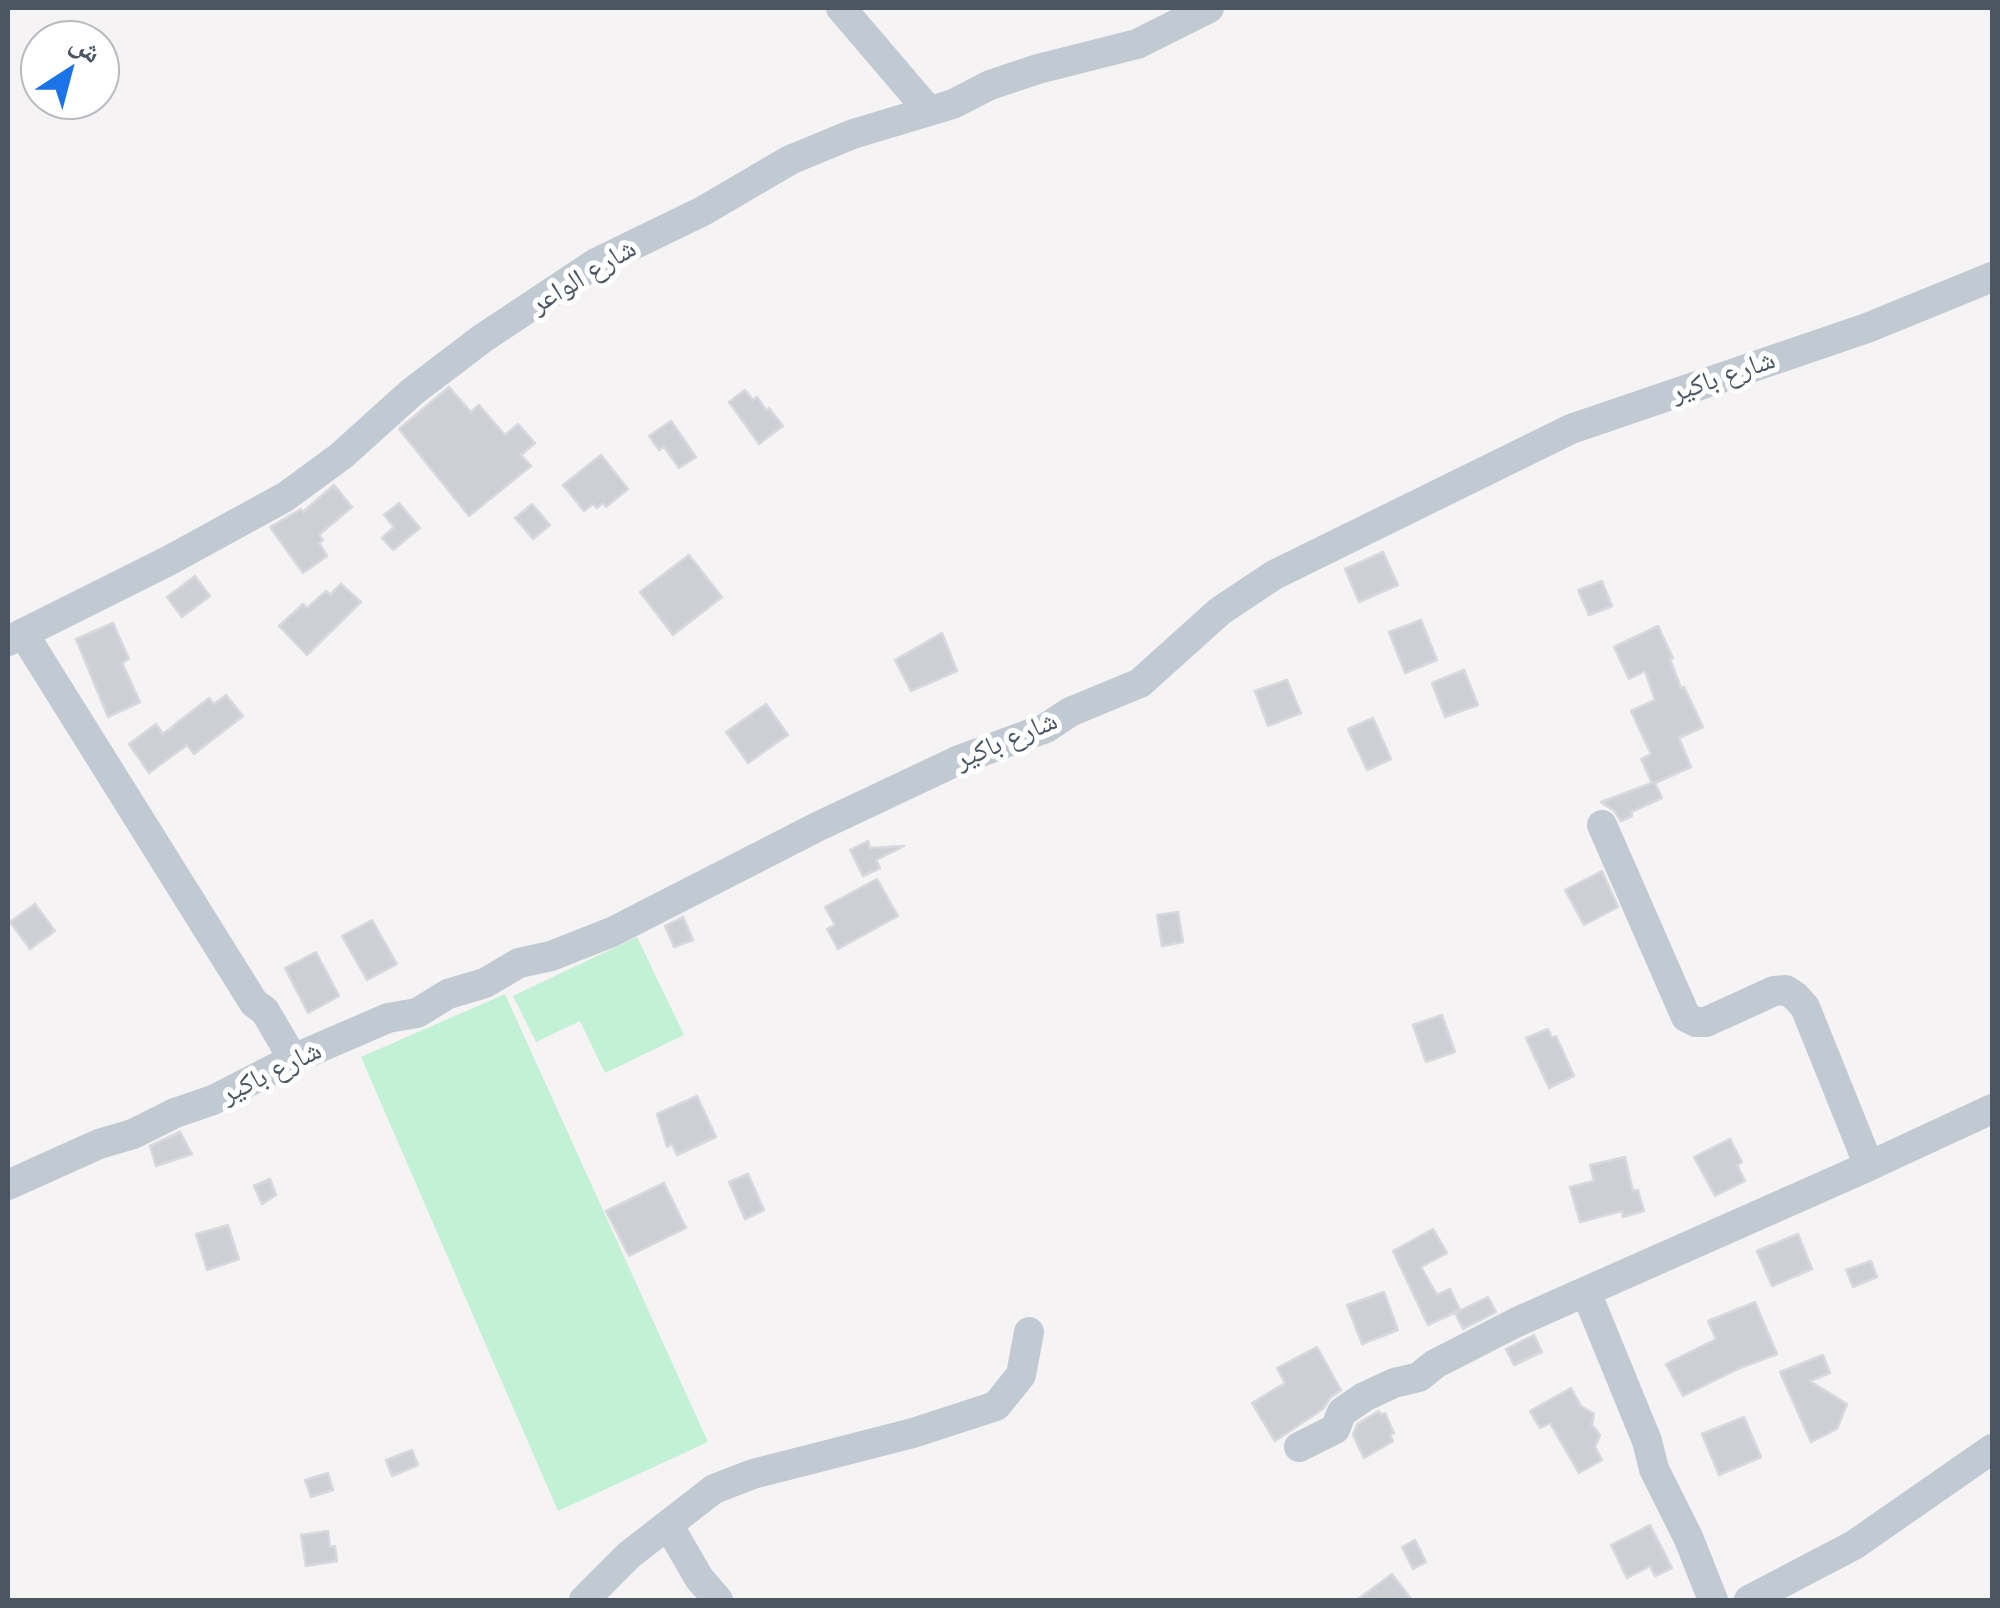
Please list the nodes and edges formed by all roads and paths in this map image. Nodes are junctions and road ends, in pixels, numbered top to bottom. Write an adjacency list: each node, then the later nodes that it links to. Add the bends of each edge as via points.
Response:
1 (842, 8): 3 (street)
2 (1209, 8): 3 (street, شارع الواعر, via 1137,44 1038,69)
3 (928, 111): 5 (street, شارع الواعر, via 790,160 704,211 596,262 483,338 285,498)
4 (1992, 277): 7 (street, شارع باكير, via 1867,328 1571,429 1274,575 1220,610 1140,682 817,826 612,932 519,963 417,1013)
5 (15, 637): 7 (street)
6 (1602, 824): 9 (street, via 1686,1017 1706,1022 1774,991 1795,996)
7 (291, 1056): 10 (street, شارع باكير, via 214,1100)
8 (1992, 1109): 9 (street)
9 (1869, 1166): 11 (street)
10 (8, 1185)
11 (1586, 1292): 13 (street, via 1516,1322 1419,1377 1364,1396 1342,1412 1335,1429); 18 (street)
12 (1029, 1332): 15 (street, via 1021,1374 996,1406 731,1481)
13 (1299, 1447)
14 (1992, 1449): 19 (street, via 1854,1545)
15 (669, 1526): 16 (street); 17 (street)
16 (584, 1600)
17 (718, 1600)
18 (1713, 1600)
19 (1749, 1600)

